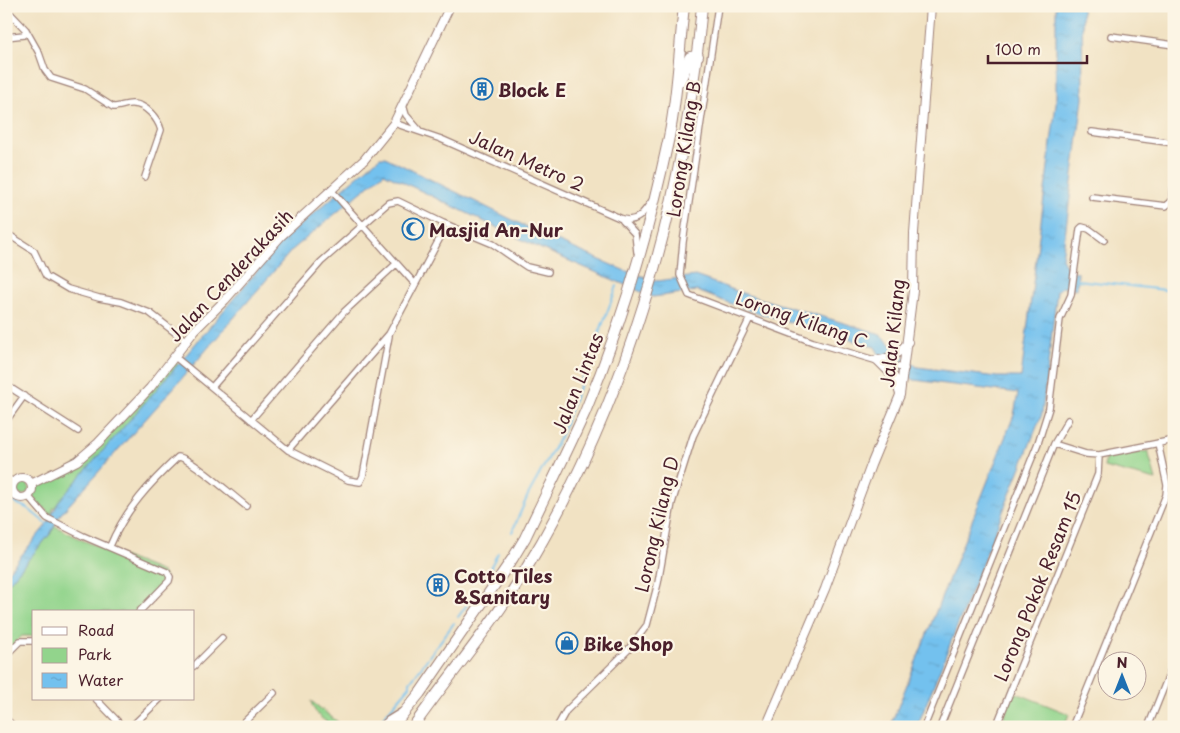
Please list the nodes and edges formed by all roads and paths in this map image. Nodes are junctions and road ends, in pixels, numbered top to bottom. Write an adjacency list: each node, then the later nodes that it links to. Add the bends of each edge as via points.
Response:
1 (450, 6): 15 (street, Jalan Cenderakasih)
2 (677, 6): 8 (highway)
3 (684, 6): 8 (highway, Jalan Lintas)
4 (702, 6): 13 (highway, Jalan Lintas)
5 (718, 6): 34 (street, Lorong Kilang B, via 680,276)
6 (931, 6): 38 (street, Jalan Kilang)
7 (6, 9): 9 (street)
8 (682, 29): 14 (highway, Jalan Lintas)
9 (26, 30): 11 (street, via 20,37); 20 (street, via 44,70 51,78 85,89 113,107 135,104 145,109 159,124)
10 (1111, 36): 12 (street)
11 (6, 37)
12 (1174, 45)
13 (698, 56): 14 (highway, via 690,57 687,62); 66 (highway, Jalan Lintas, via 684,144 656,262 637,325 605,409 568,490 525,571)
14 (676, 93): 24 (highway, Jalan Lintas)
15 (403, 105): 16 (street, Jalan Cenderakasih); 17 (street, via 406,115)
16 (394, 124): 17 (street, Jalan Metro 2); 22 (street, Jalan Cenderakasih)
17 (419, 130): 25 (street, Jalan Metro 2)
18 (1092, 132): 19 (street)
19 (1174, 143)
20 (145, 177)
21 (1174, 186): 23 (street, via 1172,201 1166,206)
22 (333, 192): 27 (street); 37 (street, Jalan Cenderakasih, via 281,236)
23 (1092, 196)
24 (654, 199): 25 (street, via 638,218); 32 (highway, Jalan Lintas)
25 (622, 219): 32 (street, via 636,237)
26 (443, 223): 27 (street, via 393,201); 31 (street, via 493,244 527,267); 33 (street, via 441,236)
27 (363, 226): 30 (street); 43 (street, via 321,262)
28 (6, 233): 37 (street, via 34,251 46,276 68,289 150,313)
29 (1104, 240): 86 (street, via 1089,229 1080,229 1071,295 1060,318 1049,408 1038,443)
30 (396, 264): 33 (street); 46 (street, via 334,323)
31 (548, 272)
32 (635, 272): 74 (highway, Jalan Lintas, via 585,411 525,538 473,618)
33 (415, 284): 36 (street)
34 (689, 295): 35 (street, Lorong Kilang C)
35 (750, 318): 40 (street, Lorong Kilang C, via 813,342); 84 (street, Lorong Kilang D, via 693,436 672,503 647,625 628,650 562,716)
36 (389, 334): 53 (street); 53 (street, via 364,476 360,482 348,480)
37 (186, 341): 39 (street, Jalan Cenderakasih)
38 (908, 342): 40 (street, via 895,355); 41 (street, Jalan Kilang)
39 (177, 359): 43 (street); 57 (street, Jalan Cenderakasih, via 87,453)
40 (877, 360): 41 (street, Lorong Kilang C); 45 (street, via 894,377)
41 (905, 369): 45 (street, Jalan Kilang)
42 (6, 385): 44 (street)
43 (212, 387): 46 (street)
44 (24, 396): 48 (street); 49 (street)
45 (900, 396): 85 (street, Jalan Kilang, via 825,588)
46 (251, 420): 53 (street)
47 (1068, 420): 52 (street)
48 (6, 421)
49 (78, 431)
50 (1174, 440): 51 (street)
51 (1158, 443): 54 (street); 89 (street, via 1166,495)
52 (1054, 444): 54 (street); 87 (street)
53 (288, 450)
54 (1099, 455): 88 (street, Lorong Pokok Resam 15, via 1098,474 1092,490)
55 (6, 478): 56 (street)
56 (14, 482): 57 (street, via 22,478); 58 (street)
57 (31, 484): 59 (street)
58 (13, 492): 59 (street, via 18,497); 60 (street)
59 (28, 496): 62 (street, via 47,518)
60 (6, 497)
61 (246, 506): 62 (street, via 199,468 178,457 148,486 125,515)
62 (110, 546): 63 (street, via 169,574 166,585)
63 (141, 610)
64 (222, 638): 69 (street)
65 (32, 641): 67 (street, via 20,641)
66 (470, 652): 82 (highway, via 448,673); 83 (highway, Jalan Lintas)
67 (6, 656)
68 (1174, 662): 70 (street)
69 (195, 665)
70 (1171, 680): 90 (street)
71 (274, 693): 79 (street)
72 (97, 700): 77 (street)
73 (159, 700): 78 (street)
74 (406, 710): 80 (street); 81 (highway, Jalan Lintas)
75 (6, 718): 76 (street)
76 (14, 727)
77 (123, 727)
78 (131, 727)
79 (239, 727)
80 (381, 727)
81 (392, 727)
82 (405, 727)
83 (413, 727)
84 (558, 727)
85 (766, 727)
86 (924, 727)
87 (940, 727)
88 (996, 727)
89 (1072, 727)
90 (1148, 727)

